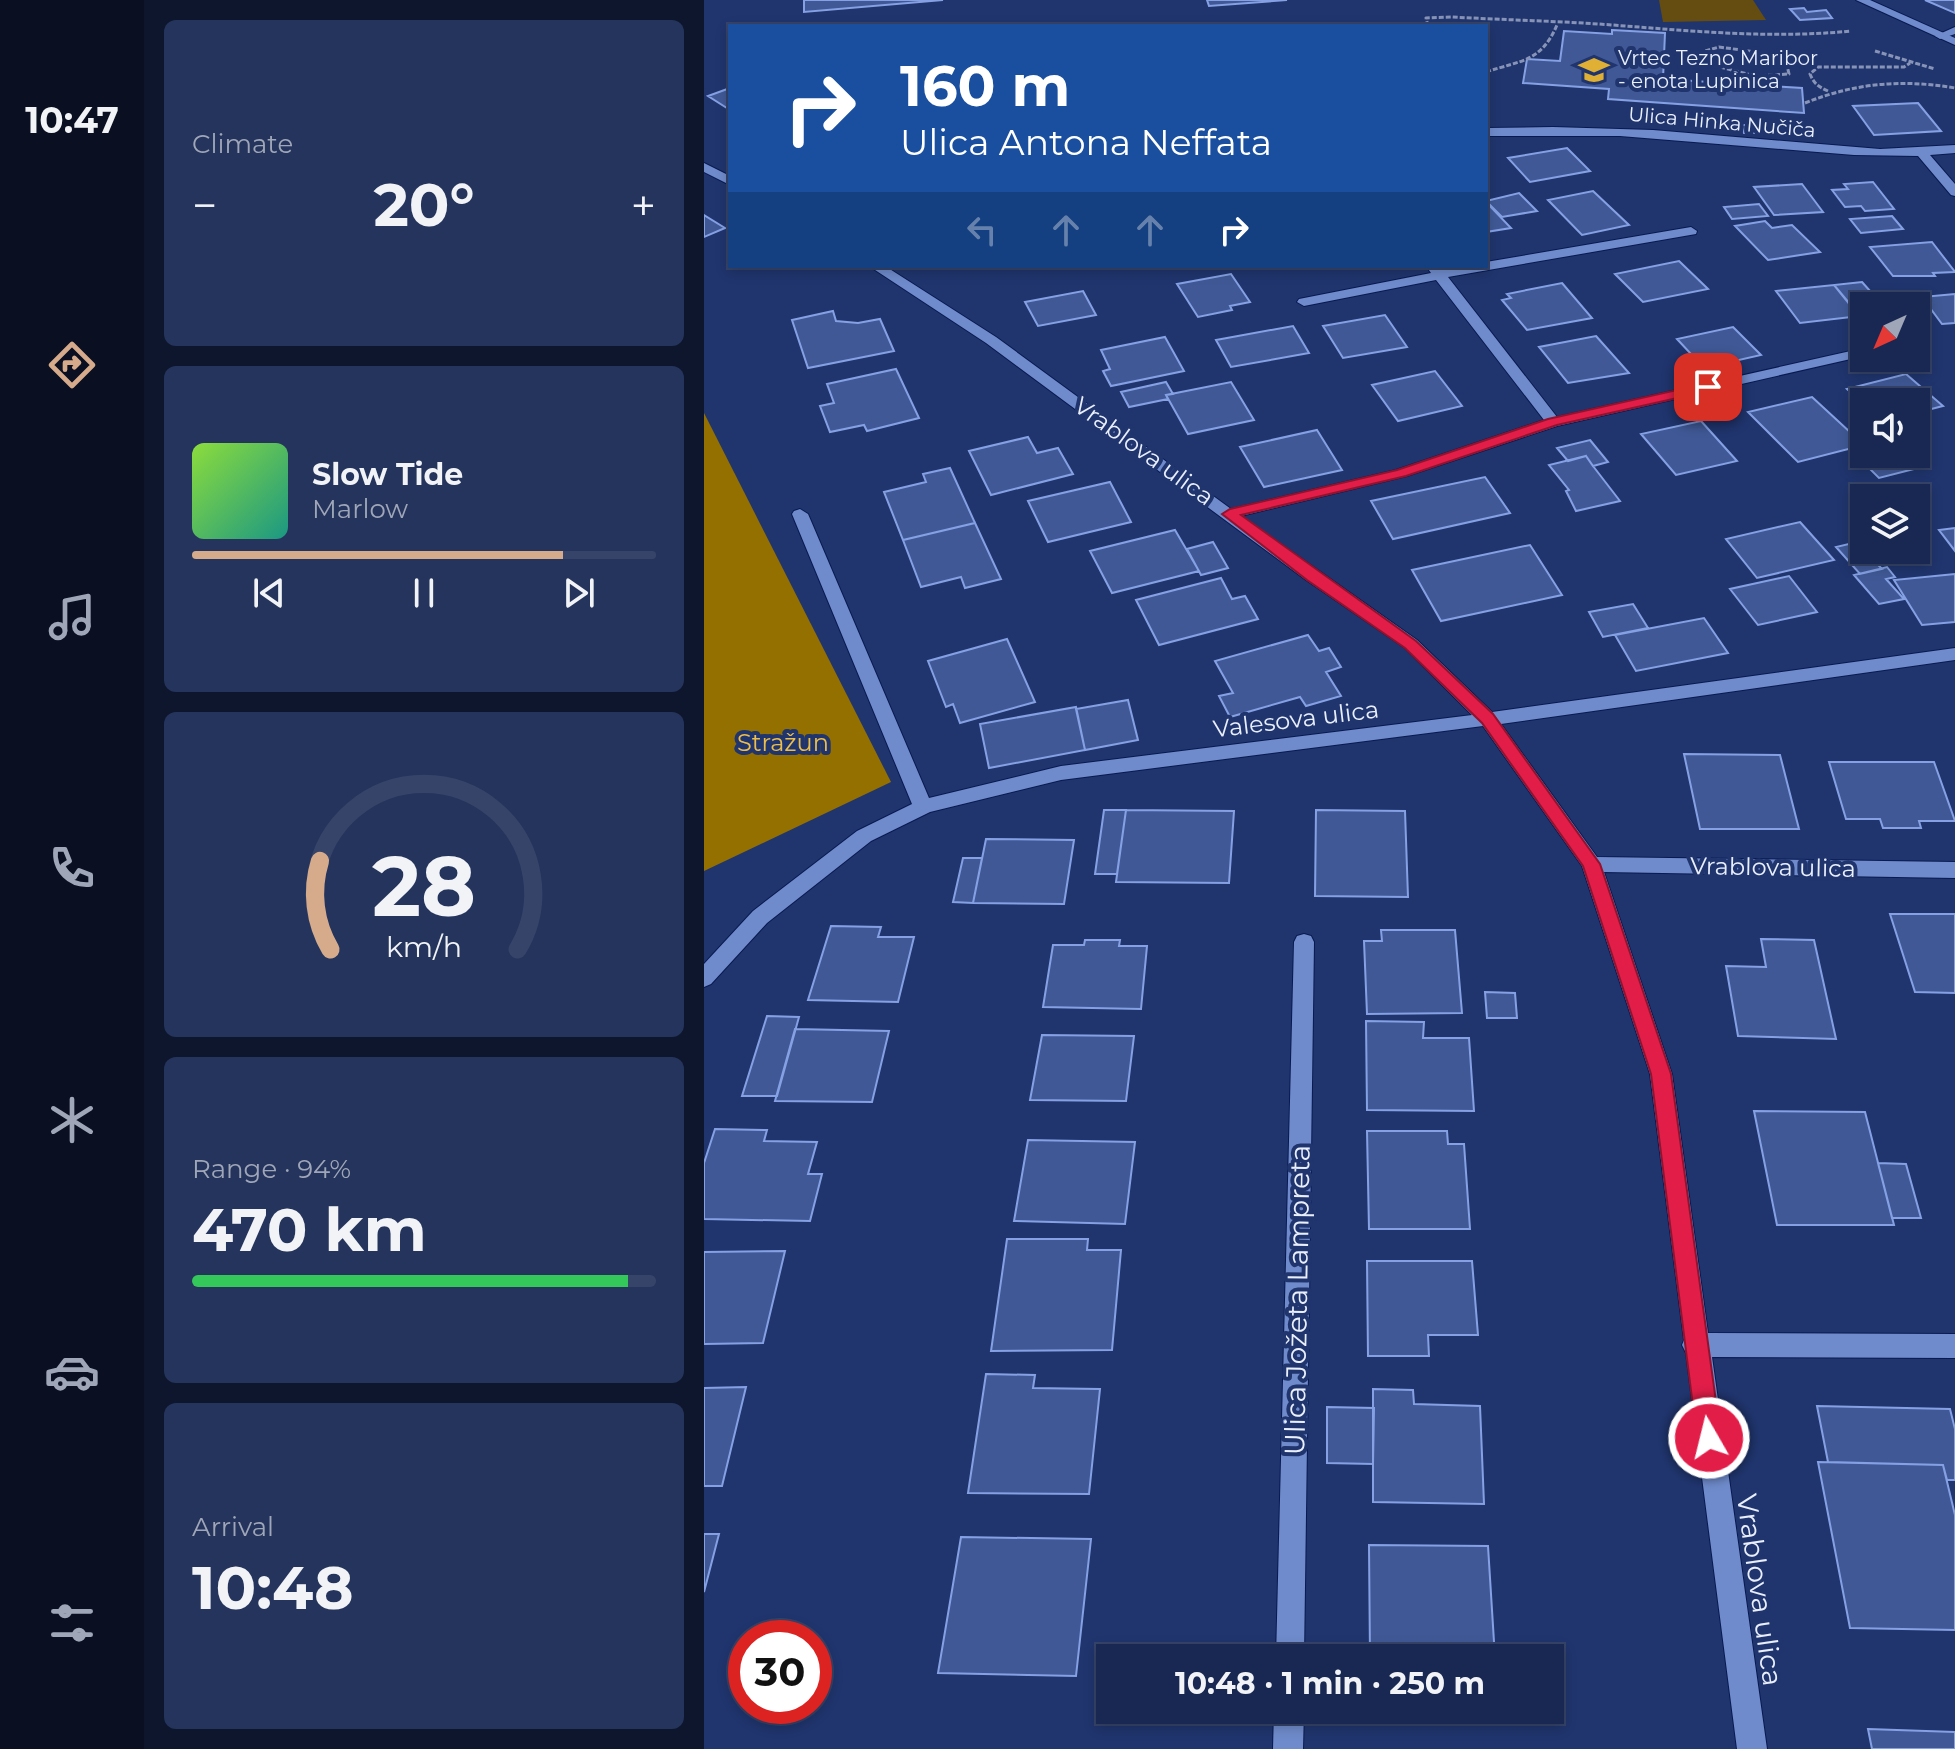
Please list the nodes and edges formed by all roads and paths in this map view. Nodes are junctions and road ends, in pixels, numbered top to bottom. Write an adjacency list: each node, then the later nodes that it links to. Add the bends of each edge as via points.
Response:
1 (1861, 0): 6 (street)
2 (1428, 24): 3 (path, via 1426,18 1452,17)
3 (1558, 24): 5 (path, via 1674,32); 13 (path, via 1539,54)
4 (1955, 30): 6 (street)
5 (1857, 33)
6 (1940, 36): 7 (street)
7 (1955, 42)
8 (1875, 51): 10 (path)
9 (1786, 61): 9 (path, via 1789,74 1774,78 1729,72 1701,62 1698,53 1719,47); 11 (path, via 1808,58)
10 (1910, 63): 11 (path); 12 (path)
11 (1818, 67): 15 (path, via 1810,74 1813,83)
12 (1942, 70)
13 (1488, 71)
14 (1955, 88): 15 (path, via 1891,81)
15 (1830, 91): 16 (path)
16 (1805, 103)
17 (1488, 132): 19 (street, Ulica Hinka Nučiča, via 1610,130)
18 (1955, 149): 19 (street, Ulica Hinka Nučiča)
19 (1923, 154): 22 (street)
20 (704, 167): 21 (street)
21 (728, 180)
22 (1955, 192)
23 (1691, 231): 24 (street)
24 (1488, 265)
25 (879, 268): 32 (street, Vrablova ulica, via 991,340)
26 (1460, 268): 27 (street)
27 (1436, 270): 28 (street); 30 (street)
28 (1304, 302)
29 (1850, 355): 30 (street)
30 (1553, 422): 32 (street, via 1401,473)
31 (800, 514): 35 (street)
32 (1230, 514): 34 (street, Vrablova ulica, via 1411,644)
33 (1955, 654): 34 (street, Valesova ulica)
34 (1488, 719): 35 (street, Valesova ulica, via 1061,773); 36 (street, Vrablova ulica)
35 (923, 807): 39 (street, Valesova ulica, via 864,836 807,877 760,917)
36 (1591, 864): 37 (street, Vrablova ulica); 40 (street, Vrablova ulica, via 1661,1074)
37 (1955, 870)
38 (1304, 942): 42 (street, Ulica Jožeta Lampreta)
39 (704, 978)
40 (1695, 1345): 41 (street); 45 (street, Vrablova ulica)
41 (1955, 1346)
42 (1290, 1644)
43 (1289, 1724): 44 (street)
44 (1288, 1749)
45 (1752, 1749)

